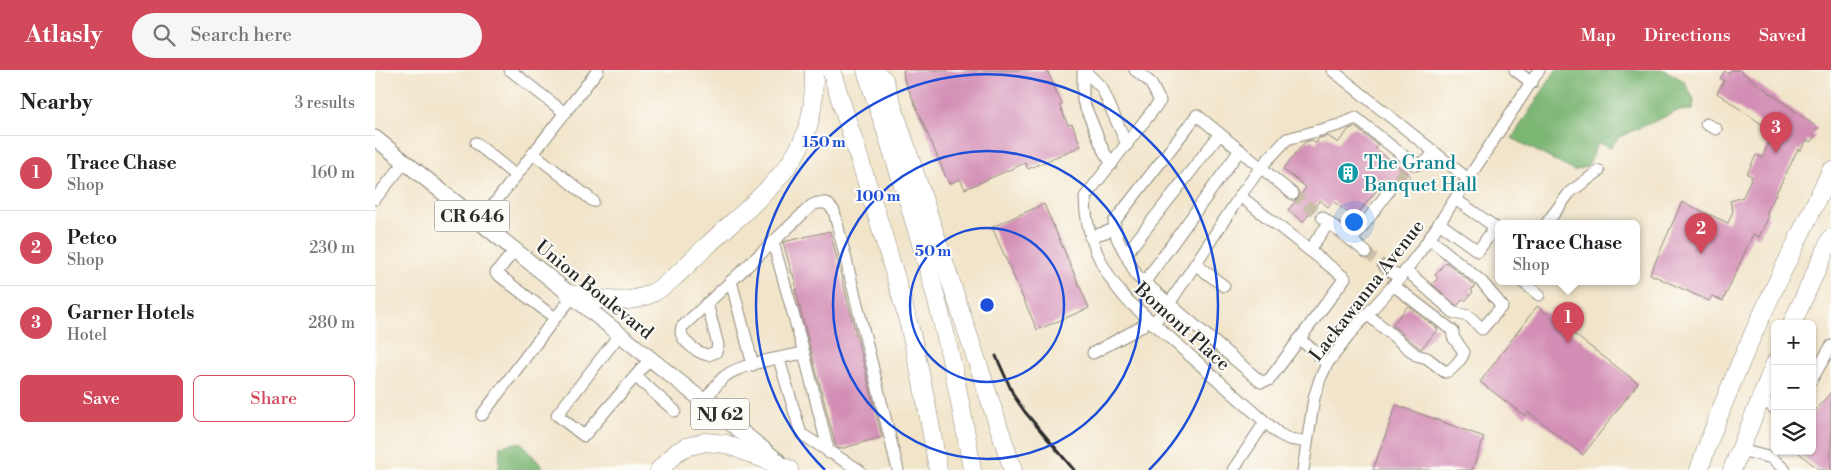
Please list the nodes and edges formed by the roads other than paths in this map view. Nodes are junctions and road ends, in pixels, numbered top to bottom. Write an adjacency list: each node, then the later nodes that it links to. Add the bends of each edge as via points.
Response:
1 (510, 70): 13 (street)
2 (599, 70): 13 (street)
3 (814, 70): 54 (highway, via 808,126 785,170 668,282 648,295 625,301)
4 (831, 70): 89 (highway, via 908,324 929,416)
5 (866, 70): 90 (highway, via 943,324)
6 (872, 70): 91 (highway, via 884,80)
7 (1083, 70): 17 (street, via 1102,88); 22 (street, via 1083,101)
8 (1135, 70): 17 (street, via 1150,82 1160,100)
9 (1332, 70): 19 (street)
10 (1515, 70): 12 (street)
11 (1539, 70): 12 (street, Lackawanna Avenue)
12 (1531, 83): 27 (street, Lackawanna Avenue)
13 (565, 113): 20 (street)
14 (1220, 134): 18 (street); 37 (street, via 1197,115 1114,222); 46 (street)
15 (375, 138): 21 (main road, Union Boulevard / CR 646)
16 (477, 143): 26 (street)
17 (1127, 145): 22 (street)
18 (1240, 150): 23 (street); 51 (street)
19 (1434, 152): 23 (street, via 1427,161 1407,166 1356,118 1287,139); 27 (street)
20 (533, 153): 26 (street); 33 (street)
21 (405, 162): 31 (street); 35 (main road, Union Boulevard / CR 646)
22 (1112, 164): 38 (street, Bomont Place, via 1085,197)
23 (1261, 167): 29 (street); 30 (street)
24 (1599, 171): 34 (street, via 1570,192)
25 (1831, 171): 94 (highway, via 1769,302 1711,434)
26 (516, 176): 35 (street)
27 (1468, 179): 32 (street, Lackawanna Avenue)
28 (1388, 192): 41 (street)
29 (1293, 194)
30 (1240, 196): 44 (street); 47 (street)
31 (375, 199)
32 (1455, 199): 36 (street, Lackawanna Avenue); 36 (street, via 1495,227 1478,251)
33 (593, 201)
34 (1549, 220)
35 (480, 222): 43 (main road, Union Boulevard / CR 646)
36 (1439, 223): 39 (street, Lackawanna Avenue)
37 (1115, 229): 38 (street); 46 (street)
38 (1091, 237): 61 (street, Bomont Place, via 1111,281)
39 (1429, 238): 49 (street, Lackawanna Avenue); 49 (street, via 1482,282 1502,306 1482,329 1469,316 1454,313)
40 (1831, 238): 60 (highway)
41 (1352, 241): 44 (street, via 1326,220); 45 (street)
42 (773, 242): 50 (street); 65 (street); 88 (street, via 815,204 824,202 833,207)
43 (515, 250): 54 (main road, Union Boulevard / CR 646); 59 (street, via 496,273)
44 (1309, 250): 63 (street, via 1345,278)
45 (1367, 252)
46 (1126, 254): 51 (street, via 1137,276)
47 (1195, 264): 53 (street); 57 (street)
48 (1385, 267): 49 (street)
49 (1400, 278): 58 (street, Lackawanna Avenue); 58 (street, via 1441,323 1453,331 1453,337 1464,352 1450,371 1445,372 1427,358 1416,355)
50 (731, 281): 56 (street); 70 (street)
51 (1144, 282): 57 (street)
52 (1527, 285): 55 (street)
53 (1224, 286)
54 (571, 295): 59 (street); 62 (main road, Union Boulevard / NJ 62)
55 (1539, 295)
56 (707, 303)
57 (1169, 304): 61 (street); 63 (street, via 1261,382 1269,380)
58 (1367, 314): 69 (street, Lackawanna Avenue)
59 (555, 318): 78 (street)
60 (1794, 320)
61 (1151, 321): 66 (street); 79 (street, Bomont Place)
62 (620, 334): 67 (main road, Union Boulevard / NJ 62); 73 (street, via 557,415 584,436)
63 (1299, 339): 69 (street)
64 (1831, 346): 72 (street)
65 (804, 353): 68 (street); 82 (street)
66 (1093, 353)
67 (650, 359): 73 (street); 75 (main road, Union Boulevard / NJ 62)
68 (779, 359): 70 (street); 82 (street, via 801,434)
69 (1327, 364): 80 (street, Lackawanna Avenue, via 1314,398)
70 (753, 365): 75 (street, via 725,376)
71 (1774, 365): 74 (highway)
72 (1816, 372)
73 (636, 377): 77 (street)
74 (1760, 398): 76 (street); 81 (highway)
75 (704, 401): 86 (main road, Union Boulevard / NJ 62)
76 (1771, 406)
77 (675, 411)
78 (482, 414)
79 (1265, 422): 80 (street, Bomont Place, via 1289,440); 92 (street)
80 (1307, 442): 93 (street, Lackawanna Avenue)
81 (1740, 450): 83 (street); 95 (highway)
82 (829, 453): 87 (street)
83 (1771, 455)
84 (1773, 455): 96 (street); 97 (street)
85 (659, 470): 86 (highway, via 677,452 705,442 727,444)
86 (789, 470)
87 (859, 470)
88 (899, 470)
89 (937, 470)
90 (972, 470)
91 (1013, 470)
92 (1233, 470)
93 (1303, 470)
94 (1699, 470)
95 (1733, 470)
96 (1769, 470)
97 (1785, 470)

